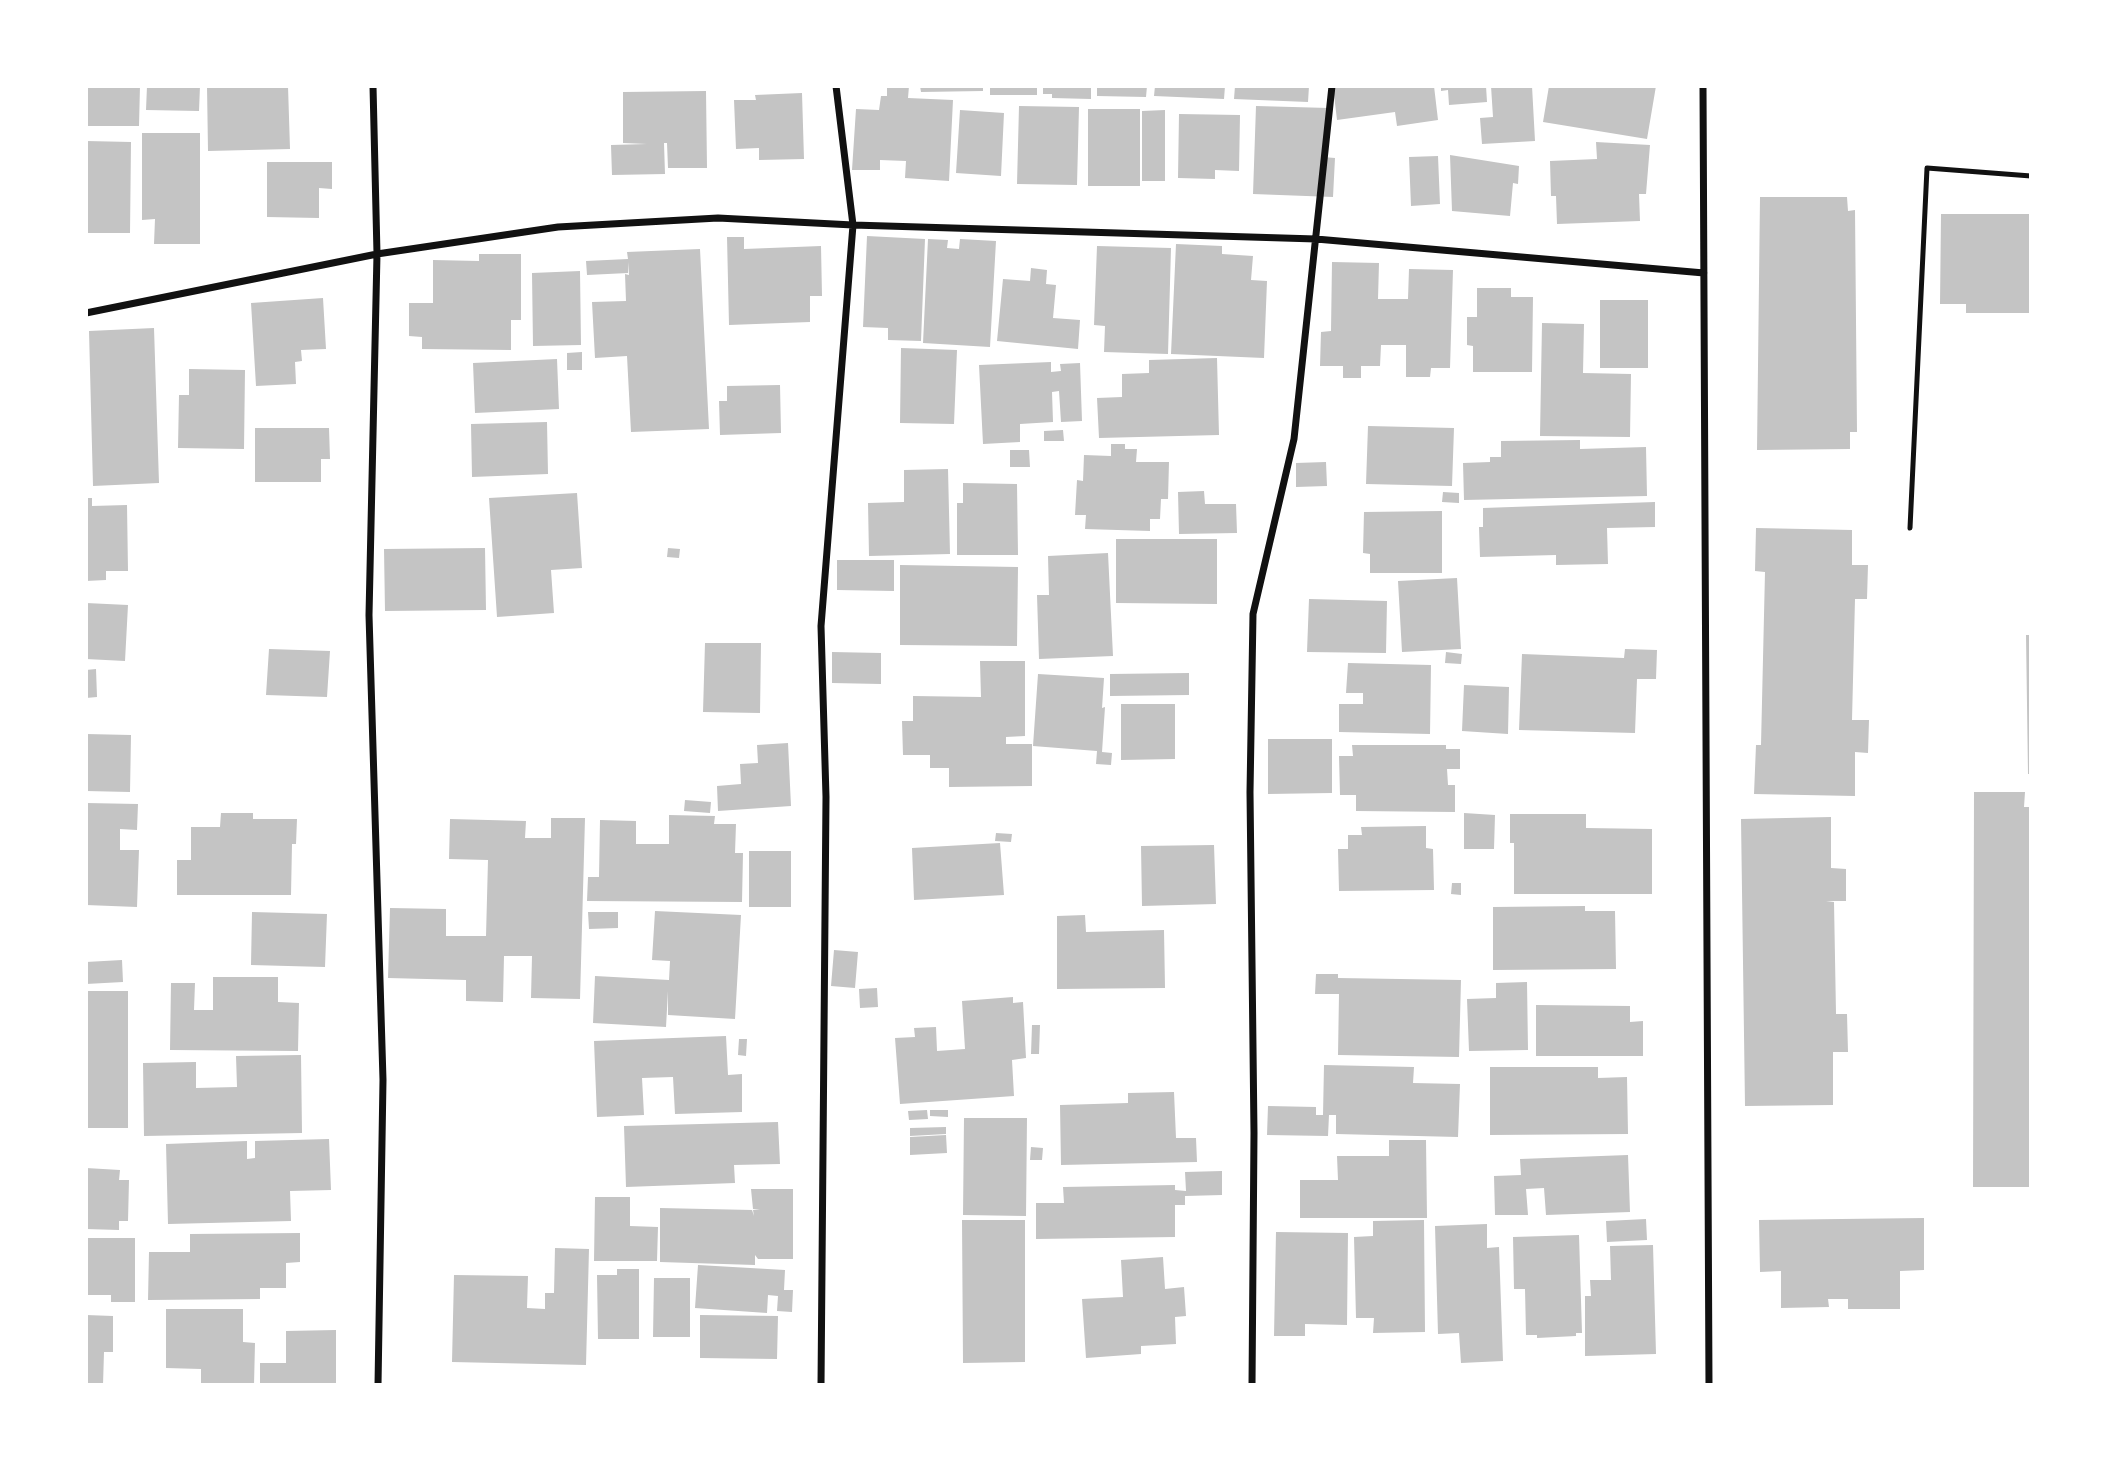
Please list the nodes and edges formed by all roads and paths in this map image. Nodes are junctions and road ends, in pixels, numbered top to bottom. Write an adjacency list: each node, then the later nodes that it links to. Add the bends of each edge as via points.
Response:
1 (373, 86): 8 (street)
2 (836, 86): 6 (street)
3 (1332, 86): 7 (street)
4 (1703, 86): 9 (street)
5 (2031, 176): 11 (lane, via 1927,167)
6 (853, 225): 7 (street); 8 (street, via 718,218 558,227); 13 (street, via 821,626 826,797)
7 (1316, 239): 9 (street); 14 (street, via 1294,439 1253,614)
8 (377, 254): 10 (street); 12 (street, via 369,615 383,1080)
9 (1704, 273): 15 (street)
10 (86, 313)
11 (1910, 528)
12 (378, 1385)
13 (821, 1385)
14 (1252, 1385)
15 (1709, 1385)

